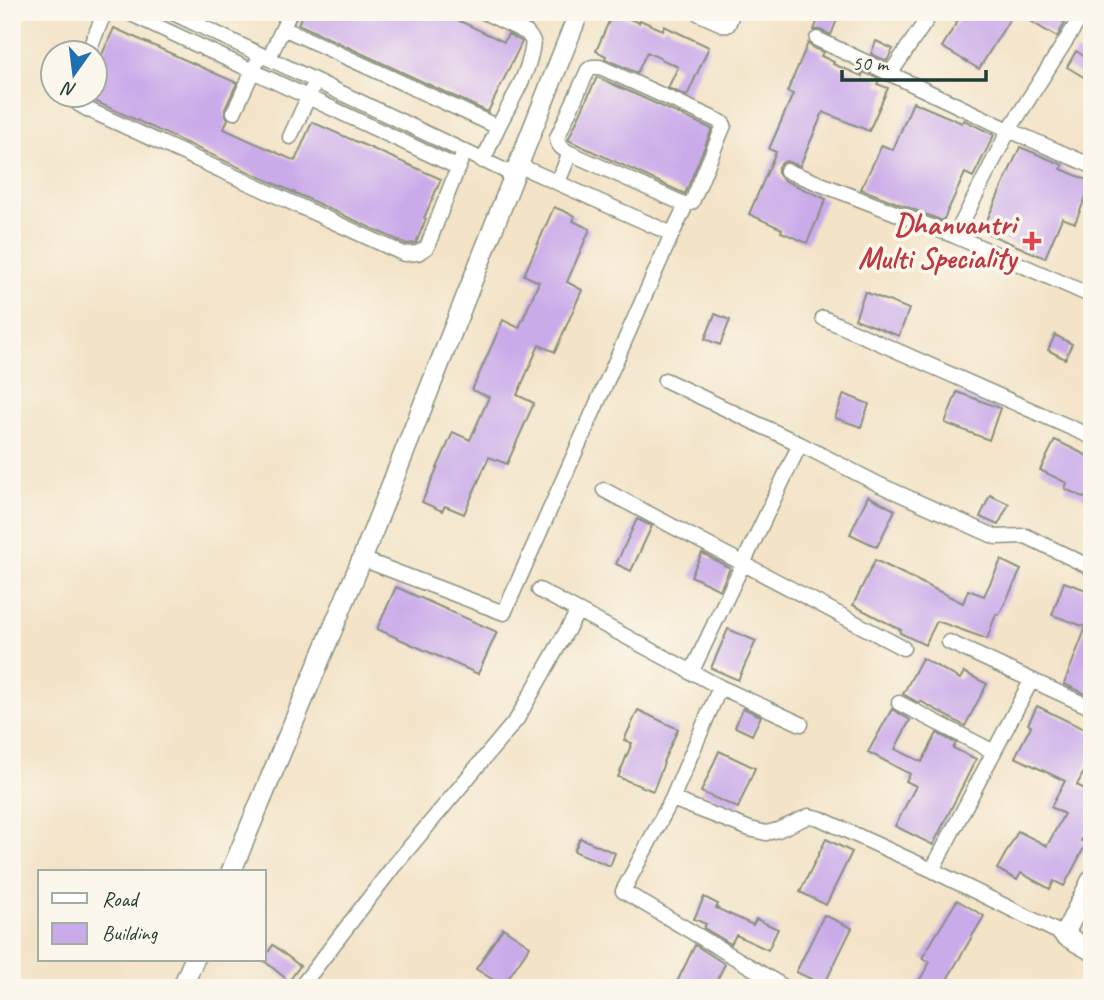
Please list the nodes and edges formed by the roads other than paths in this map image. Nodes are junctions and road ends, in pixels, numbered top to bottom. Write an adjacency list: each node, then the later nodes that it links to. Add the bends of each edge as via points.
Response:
1 (105, 12): 13 (street)
2 (127, 12): 16 (street)
3 (171, 12): 11 (street)
4 (290, 12): 12 (street)
5 (484, 12): 22 (street, via 527,33 533,41 523,78)
6 (579, 12): 30 (street)
7 (701, 12): 8 (street, via 726,23)
8 (730, 12)
9 (932, 12): 17 (street)
10 (1084, 12): 23 (street)
11 (199, 18): 15 (street)
12 (283, 28): 15 (street); 22 (street)
13 (94, 38)
14 (817, 40): 17 (street)
15 (265, 57): 16 (street); 18 (street)
16 (253, 71): 19 (street); 21 (street)
17 (890, 74): 23 (street)
18 (315, 81): 19 (street); 25 (street)
19 (308, 96): 24 (street); 29 (street)
20 (85, 108): 29 (street, via 404,254 427,247)
21 (234, 112)
22 (498, 128): 27 (street)
23 (1009, 130): 28 (street); 35 (street)
24 (290, 137)
25 (464, 152): 27 (street); 29 (street)
26 (570, 153): 32 (street); 33 (street); 33 (street, via 560,148 557,138 588,70 600,67 724,125 692,202)
27 (482, 161): 30 (street)
28 (1092, 166)
29 (458, 168)
30 (516, 170): 32 (street); 42 (street)
31 (787, 171): 35 (street)
32 (558, 182): 34 (street)
33 (686, 205): 34 (street)
34 (672, 234): 42 (street, via 504,613)
35 (955, 236): 36 (street)
36 (1092, 296)
37 (823, 318): 39 (street)
38 (665, 380): 40 (street)
39 (1092, 437)
40 (800, 444): 43 (street); 44 (street, via 996,537 1026,536)
41 (604, 490): 43 (street)
42 (362, 559): 57 (street)
43 (743, 562): 48 (street); 49 (street)
44 (1092, 568)
45 (539, 590): 46 (street)
46 (578, 611): 49 (street); 64 (street, via 517,719 393,867)
47 (949, 642): 50 (street)
48 (903, 648)
49 (691, 673): 51 (street)
50 (1031, 681): 53 (street); 55 (street)
51 (720, 687): 54 (street); 56 (street)
52 (899, 703): 55 (street)
53 (1092, 708)
54 (801, 724)
55 (994, 752): 58 (street)
56 (672, 799): 58 (street, via 766,833 809,816 819,818); 65 (street, via 623,891)
57 (232, 870)
58 (932, 870): 60 (street)
59 (1092, 879): 60 (street)
60 (1064, 935): 61 (street)
61 (1092, 951)
62 (193, 962): 63 (street)
63 (182, 988)
64 (300, 988)
65 (786, 988)

